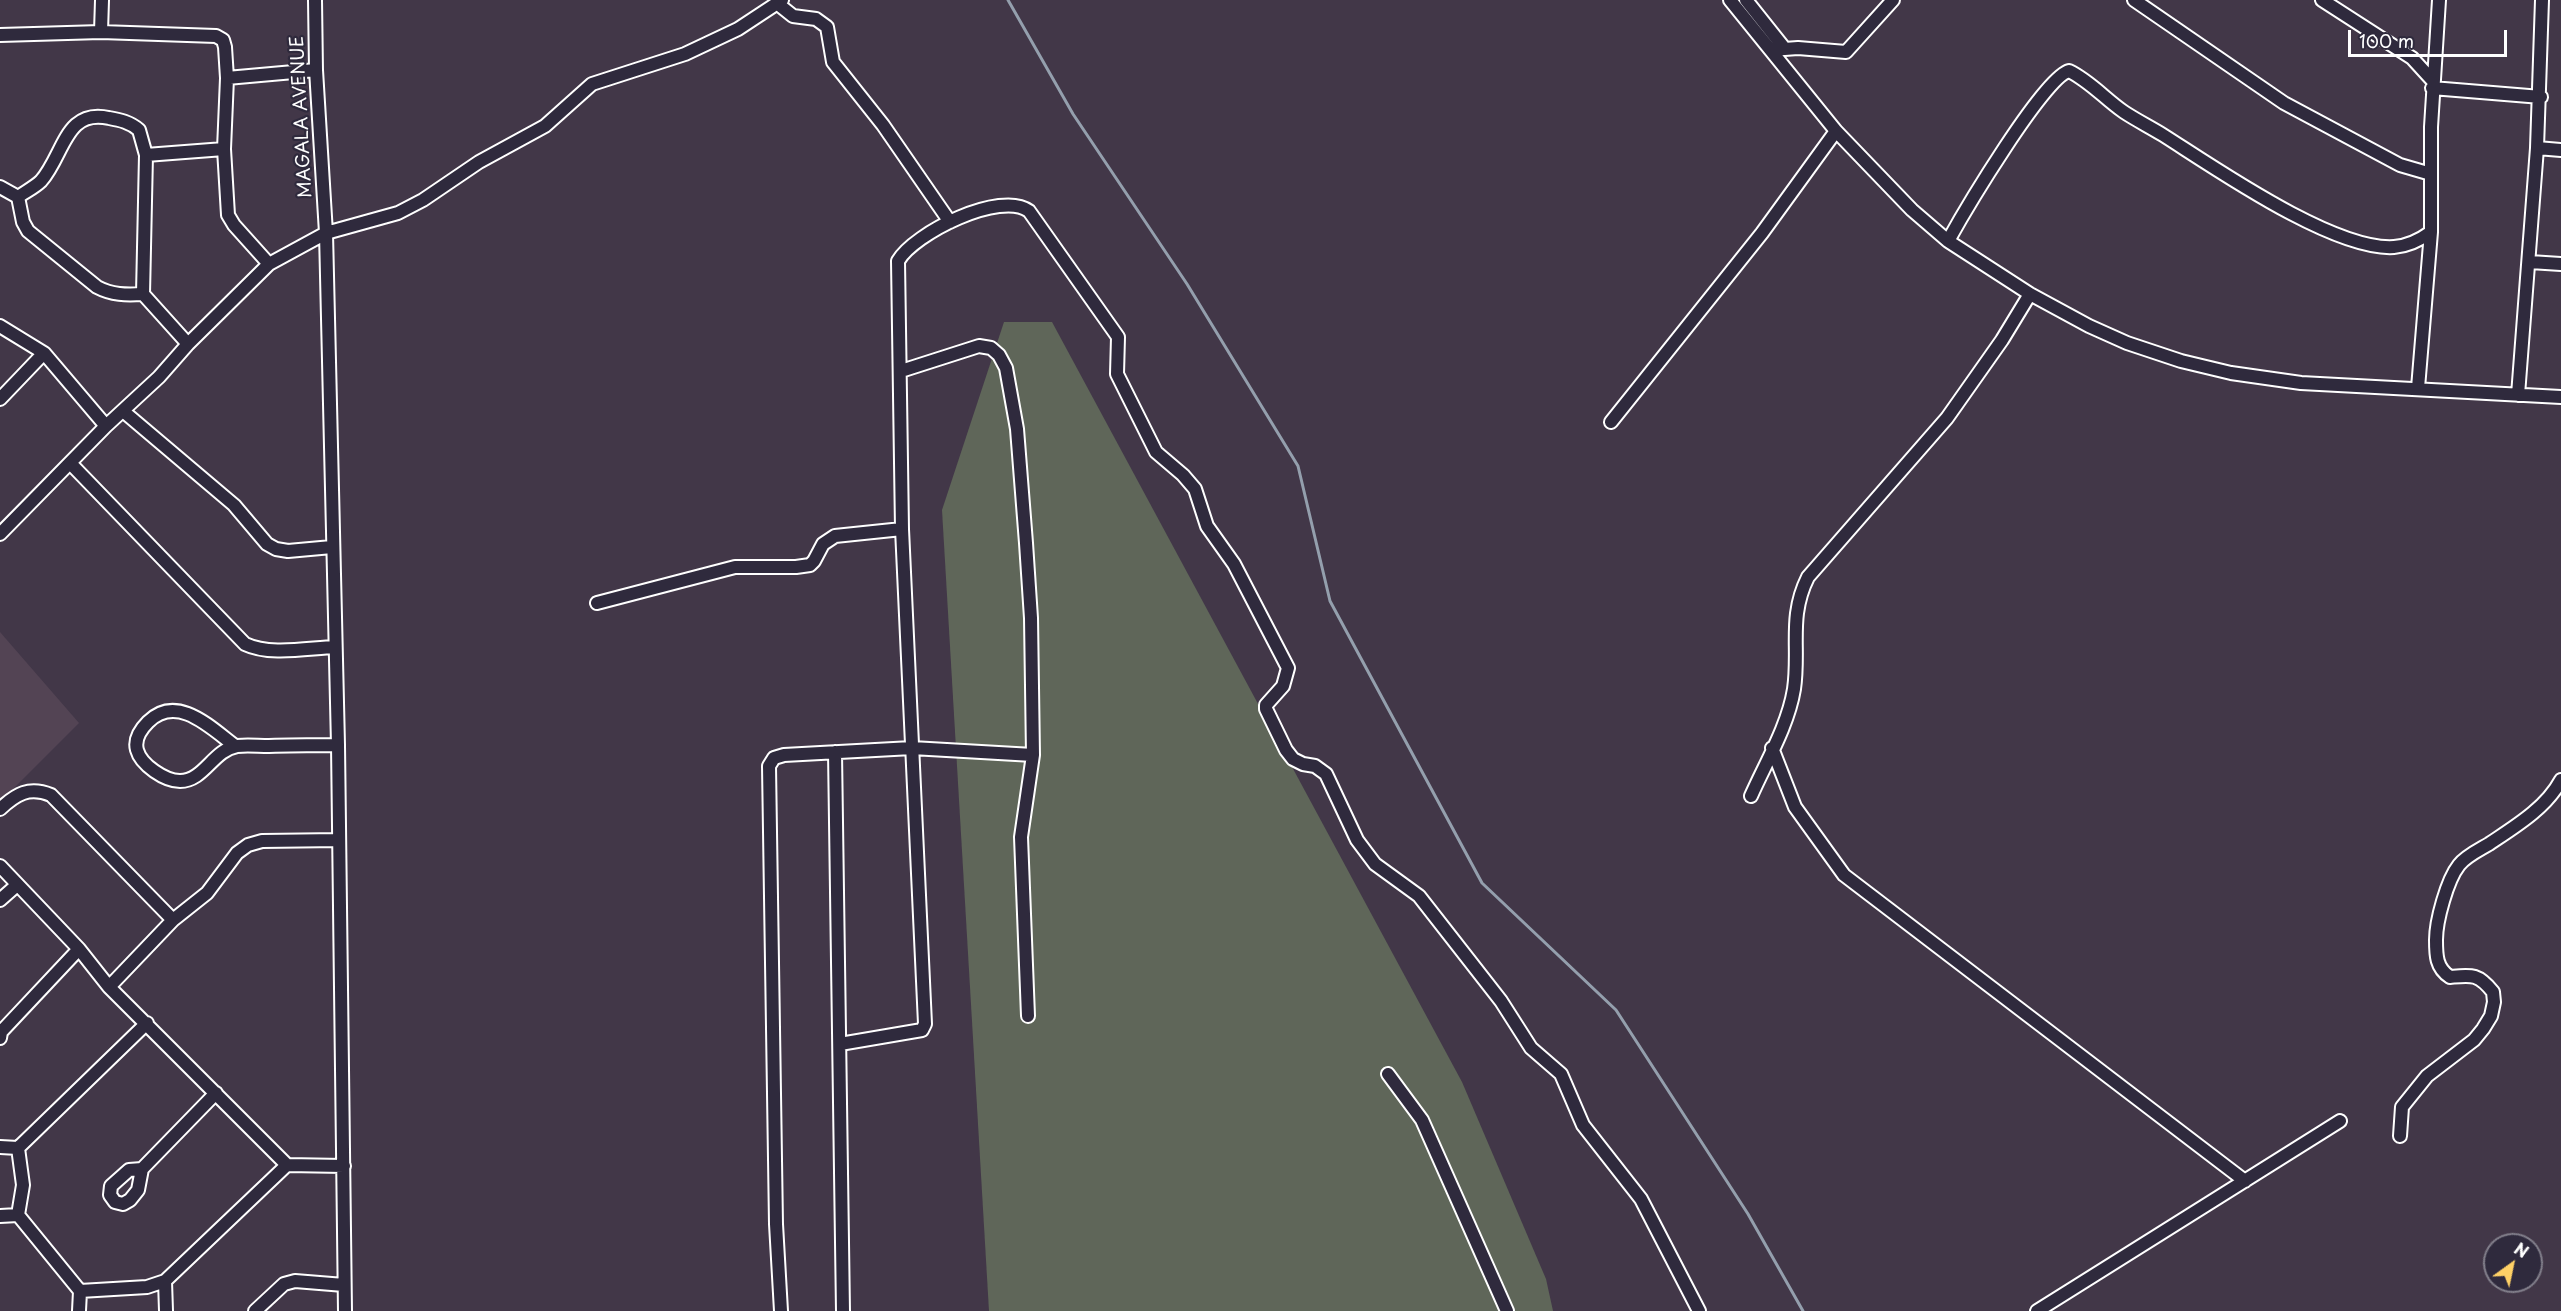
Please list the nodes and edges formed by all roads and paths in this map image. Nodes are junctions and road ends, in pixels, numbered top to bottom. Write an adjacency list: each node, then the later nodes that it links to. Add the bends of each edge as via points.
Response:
1 (102, 0): 11 (street)
2 (315, 0): 15 (street, MAGALA AVENUE)
3 (1730, 0): 14 (street)
4 (1746, 0): 13 (street)
5 (1893, 0): 13 (street, via 1846,52)
6 (2134, 0): 24 (street, via 2284,103 2400,165)
7 (2322, 0): 17 (street, via 2412,58)
8 (2439, 0): 17 (street)
9 (2542, 0): 18 (street)
10 (780, 2): 27 (street, via 793,16 816,19 827,27 833,62 883,125); 29 (street, via 738,29 685,54 592,84 545,126 398,213)
11 (101, 32): 12 (street); 16 (street, via 216,36 225,47)
12 (0, 35)
13 (1785, 49): 14 (street)
14 (1771, 50): 19 (street)
15 (316, 70): 16 (street); 29 (street, MAGALA AVENUE)
16 (227, 78): 21 (street)
17 (2432, 84): 18 (street); 24 (street)
18 (2541, 97): 20 (street)
19 (1836, 131): 30 (street); 45 (street, via 1762,233)
20 (2537, 148): 22 (street); 31 (street)
21 (224, 149): 23 (street); 32 (street, via 228,215)
22 (2561, 150)
23 (146, 154): 26 (street, via 139,130 133,125 96,115 86,117 74,128 41,181); 34 (street)
24 (2431, 174): 28 (street)
25 (0, 187): 26 (street)
26 (18, 196): 34 (street, via 28,231 97,287 121,295)
27 (950, 222): 39 (street, via 903,251 898,261); 95 (street, via 1010,204 1022,206 1118,337 1117,374 1156,452 1195,489 1208,525 1234,564 1288,668 1283,686 1266,705 1286,750 1293,759 1326,774 1357,840 1375,864 1419,896 1501,1001 1531,1048 1561,1074 1584,1125 1641,1199)
28 (2431, 232): 30 (street, via 2418,242 2393,247 2356,242 2301,219 2122,111 2069,71 2059,77 2029,115 1985,177); 40 (street)
29 (326, 233): 32 (street); 50 (street, MAGALA AVENUE)
30 (1947, 241): 35 (street)
31 (2530, 262): 33 (street); 41 (street)
32 (269, 264): 37 (street)
33 (2561, 264)
34 (143, 294): 37 (street)
35 (2030, 294): 40 (street, via 2127,343 2181,361 2301,383); 56 (street, via 1947,418 1808,577 1795,618 1794,691)
36 (0, 326): 38 (street)
37 (188, 344): 44 (street)
38 (44, 353): 43 (street); 46 (street)
39 (901, 371): 48 (street); 58 (street, via 979,346 991,348 1006,368 1017,429 1026,543)
40 (2418, 388): 41 (street)
41 (2518, 395): 42 (street)
42 (2561, 397)
43 (0, 399)
44 (123, 411): 46 (street); 50 (street, via 234,505 267,544 288,551)
45 (1611, 422)
46 (106, 426): 47 (street)
47 (71, 464): 49 (street); 52 (street, via 245,644 267,650)
48 (902, 528): 51 (street, via 835,536 823,544 810,565 735,567); 55 (street)
49 (0, 534)
50 (332, 547): 52 (street, MAGALA AVENUE)
51 (597, 603)
52 (335, 647): 53 (street, MAGALA AVENUE)
53 (338, 745): 54 (street); 62 (street, MAGALA AVENUE)
54 (235, 746): 54 (street, via 202,720 174,710 150,720 136,739 136,749 146,764 177,782 198,776)
55 (912, 748): 57 (street); 58 (street); 72 (street, via 924,1028)
56 (1772, 748): 60 (street); 82 (street, via 1795,807 1844,875)
57 (835, 752): 72 (street); 92 (street, via 784,755 769,766 776,1224)
58 (1033, 755): 69 (street, via 1021,837)
59 (2561, 780): 76 (street, via 2554,793 2534,812 2458,866 2436,929 2438,964 2450,977 2471,974 2493,992 2491,1016 2474,1040 2427,1076 2402,1107)
60 (1751, 796)
61 (0, 809): 66 (street, via 15,795 29,790 51,795)
62 (339, 840): 66 (street, via 262,841 248,845 237,853 207,893); 80 (street, MAGALA AVENUE)
63 (0, 866): 64 (street)
64 (17, 885): 65 (street); 67 (street)
65 (0, 900)
66 (173, 920): 68 (street)
67 (79, 948): 68 (street); 71 (street)
68 (109, 987): 70 (street)
69 (1028, 1016)
70 (147, 1023): 74 (street); 78 (street)
71 (0, 1034)
72 (840, 1044): 93 (street)
73 (1388, 1074): 94 (street, via 1422,1119)
74 (216, 1093): 79 (street); 81 (street)
75 (2340, 1121): 82 (street)
76 (2400, 1136)
77 (0, 1147): 78 (street)
78 (18, 1148): 83 (street, via 23,1185)
79 (287, 1165): 80 (street); 85 (street)
80 (344, 1166): 86 (street, MAGALA AVENUE)
81 (142, 1169)
82 (2244, 1180): 96 (street)
83 (18, 1215): 84 (street); 87 (street)
84 (0, 1216)
85 (165, 1281): 87 (street, via 147,1287); 89 (street)
86 (344, 1285): 90 (street, via 295,1281 284,1284); 91 (street, MAGALA AVENUE)
87 (81, 1291): 88 (street)
88 (79, 1311)
89 (166, 1311)
90 (255, 1311)
91 (345, 1311)
92 (781, 1311)
93 (843, 1311)
94 (1507, 1311)
95 (1699, 1311)
96 (2037, 1311)

